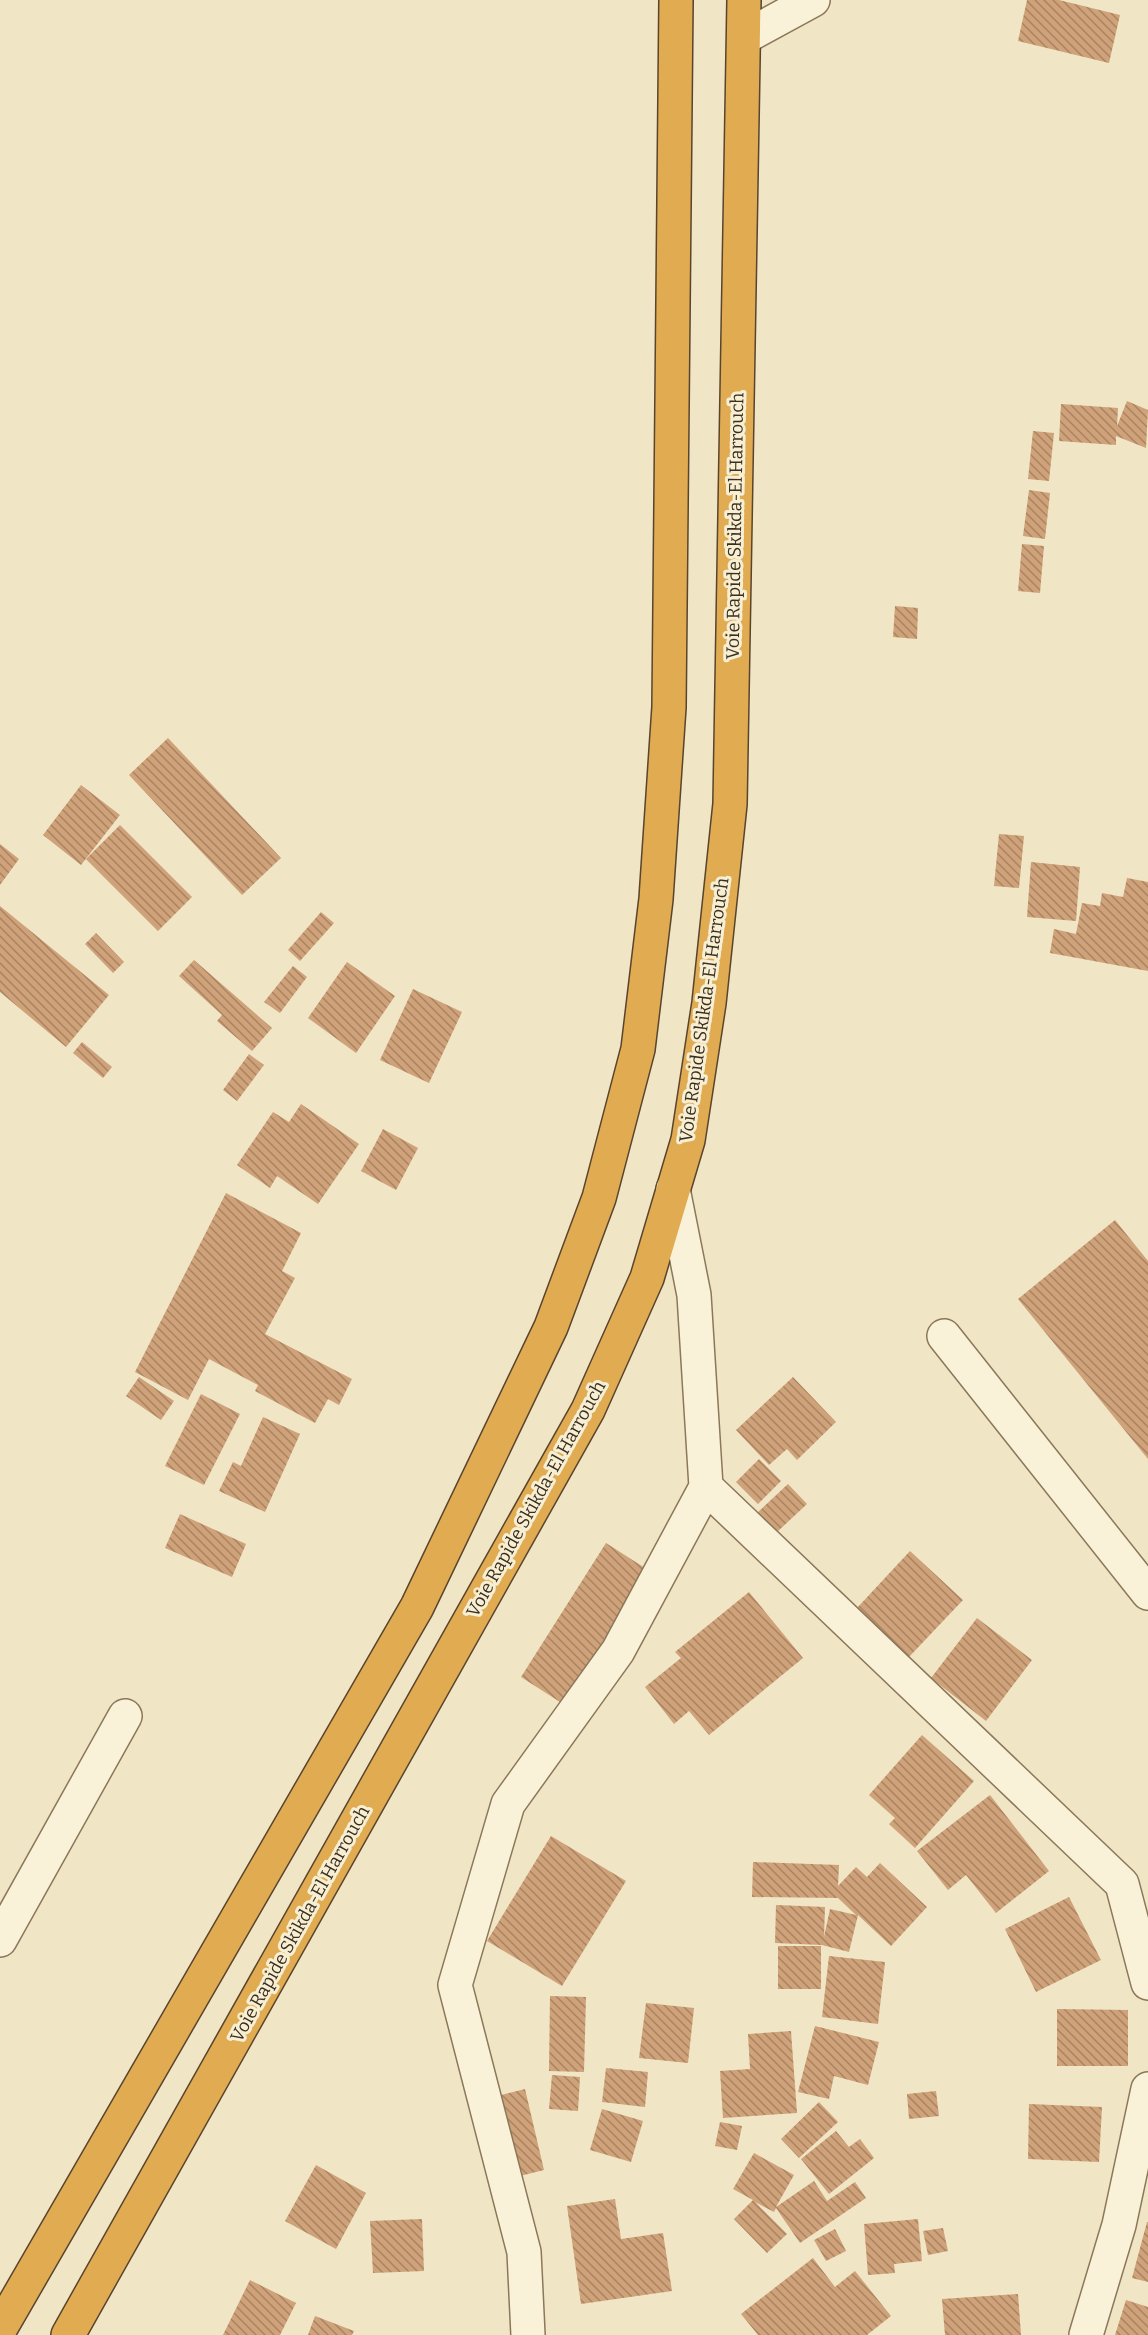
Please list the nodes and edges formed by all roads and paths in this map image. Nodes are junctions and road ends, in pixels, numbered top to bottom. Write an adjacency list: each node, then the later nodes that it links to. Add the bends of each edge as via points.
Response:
1 (676, 0): 13 (highway, via 669,707 656,899 638,1050 599,1198 551,1327 417,1607)
2 (744, 0): 4 (highway, Voie Rapide Skikda-El Harrouch)
3 (813, 0): 4 (street)
4 (745, 37): 5 (highway, Voie Rapide Skikda-El Harrouch, via 730,804 709,1003 688,1140)
5 (673, 1189): 7 (street, via 694,1295); 14 (highway, Voie Rapide Skikda-El Harrouch, via 647,1278 588,1410)
6 (944, 1336): 8 (street)
7 (706, 1487): 11 (street, via 1122,1884); 15 (street, via 618,1651 508,1804 455,1984 524,2252)
8 (1148, 1593)
9 (125, 1716): 10 (street)
10 (0, 1940)
11 (1148, 1983)
12 (1148, 2089): 16 (street, via 1119,2225)
13 (0, 2329)
14 (68, 2335)
15 (528, 2335)
16 (1086, 2335)

